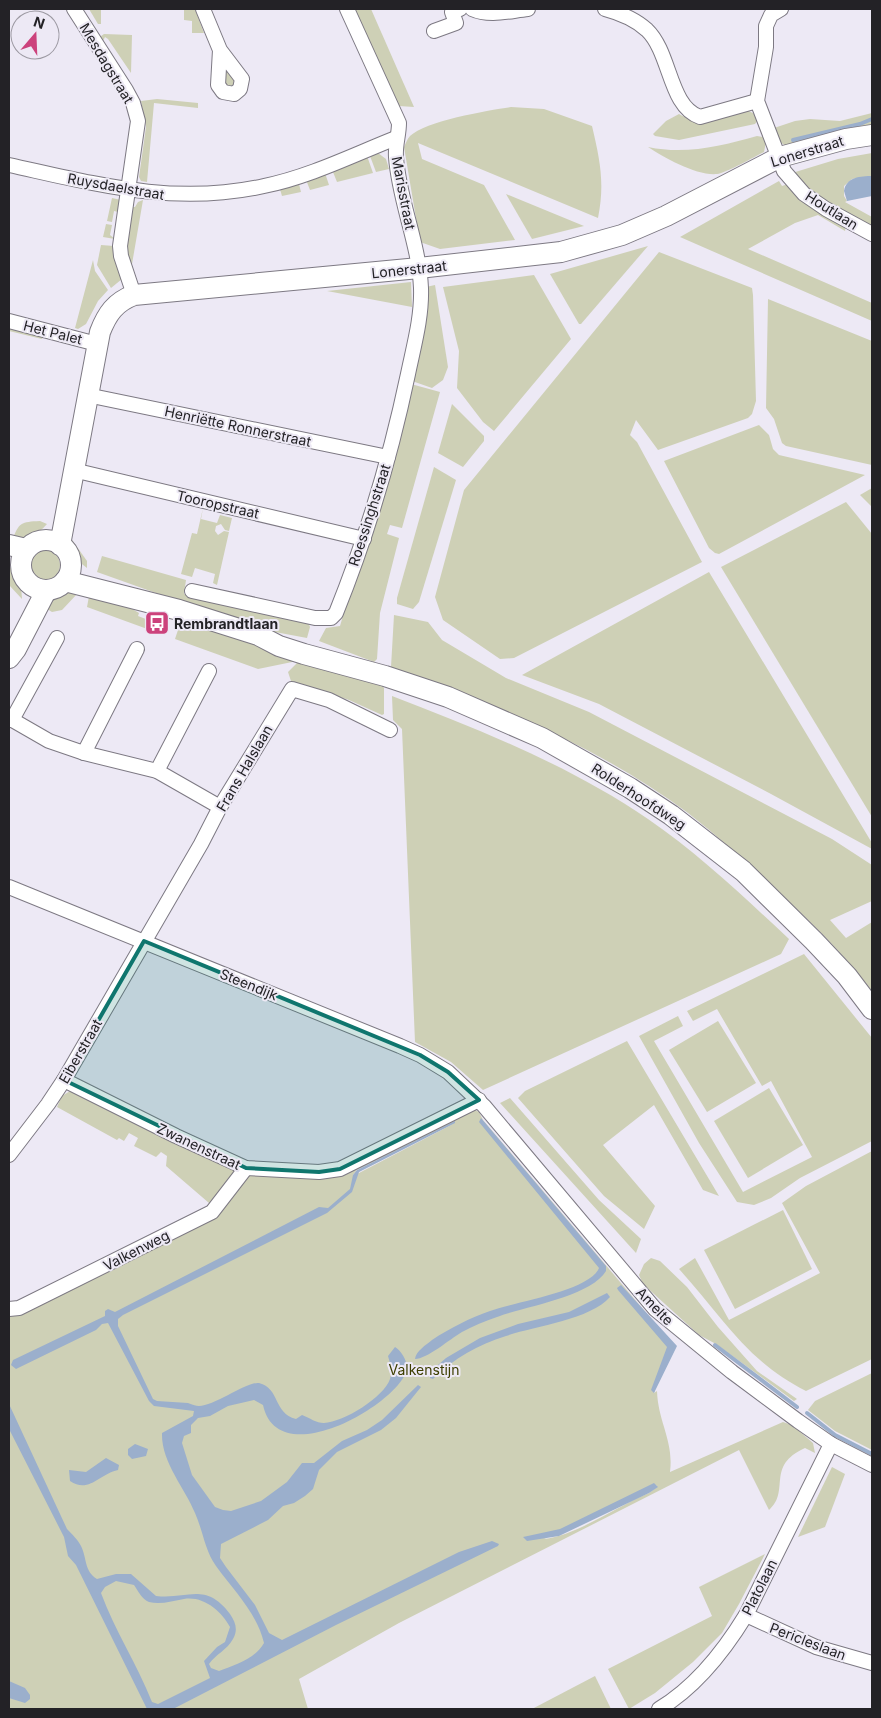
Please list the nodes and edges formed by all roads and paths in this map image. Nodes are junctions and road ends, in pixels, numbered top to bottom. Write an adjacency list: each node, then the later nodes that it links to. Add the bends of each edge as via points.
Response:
1 (74, 9): 16 (street, Mesdagstraat, via 133,103 138,129)
2 (203, 9): 10 (street)
3 (347, 9): 13 (street, Marisstraat, via 399,123)
4 (460, 9): 9 (street, via 452,12 456,23)
5 (472, 9): 6 (street, via 495,13)
6 (528, 9)
7 (605, 9): 11 (street, via 635,20 651,35 662,51 682,105 690,114 700,117)
8 (771, 11): 11 (street, via 766,26 766,47)
9 (434, 31)
10 (220, 50)
11 (757, 101): 14 (street, Houtlaan)
12 (872, 135): 14 (street, Lonerstraat)
13 (396, 138): 16 (street, Ruysdaelstraat, via 264,186 192,195); 18 (street, Marisstraat, via 398,168)
14 (780, 158): 17 (street, Houtlaan, via 784,171 804,194); 18 (street, Lonerstraat, via 666,216 615,237 561,252)
15 (9, 165): 16 (street, Ruysdaelstraat)
16 (128, 190): 19 (street, Mesdagstraat, via 120,246)
17 (872, 234)
18 (419, 268): 19 (street, Lonerstraat); 23 (street, Roessinghstraat, via 419,323)
19 (134, 295): 21 (street, Lonerstraat, via 110,311)
20 (9, 321): 21 (street, Het Palet)
21 (97, 344): 22 (street, Lonerstraat)
22 (87, 395): 23 (street, Henriëtte Ronnerstraat); 24 (street, Lonerstraat)
23 (388, 457): 25 (street, Roessinghstraat)
24 (71, 479): 25 (street, Tooropstraat); 26 (street, Lonerstraat, via 70,499)
25 (364, 539): 29 (street, Roessinghstraat, via 336,613 326,620)
26 (28, 550): 27 (street, via 69,557); 28 (street, via 21,572)
27 (68, 573): 28 (street, via 60,586); 42 (street, Rolderhoofdweg, via 135,600 179,610 258,635 304,654 351,665 448,697 584,760 646,799 743,871 828,955)
28 (38, 588): 31 (street); 33 (street, via 16,649)
29 (192, 591)
30 (58, 638): 35 (street)
31 (9, 649)
32 (136, 649): 37 (street)
33 (9, 658)
34 (209, 671): 38 (street)
35 (10, 719): 37 (street, via 49,741)
36 (390, 730): 39 (street, Frans Halslaan, via 329,700 292,689)
37 (84, 752): 38 (street)
38 (157, 772): 39 (street)
39 (220, 807): 41 (street, Frans Halslaan)
40 (9, 886): 41 (street, Steendijk)
41 (144, 941): 43 (street, Eiberstraat); 44 (street, Steendijk, via 420,1055 448,1072)
42 (872, 1009)
43 (64, 1080): 45 (street, Eiberstraat); 47 (street, Zwanenstraat)
44 (479, 1100): 47 (street, Zwanenstraat, via 331,1171); 49 (street, Amelte, via 655,1309 732,1372)
45 (14, 1138): 46 (street, Eiberstraat)
46 (9, 1155)
47 (246, 1168): 48 (street, Valkenweg, via 212,1212 19,1308)
48 (9, 1309)
49 (831, 1444): 50 (street, Amelte); 51 (street, Platolaan)
50 (872, 1465)
51 (746, 1615): 52 (street, Pericleslaan, via 816,1647); 53 (street, Platolaan, via 704,1671 681,1694)
52 (872, 1663)
53 (659, 1709)

